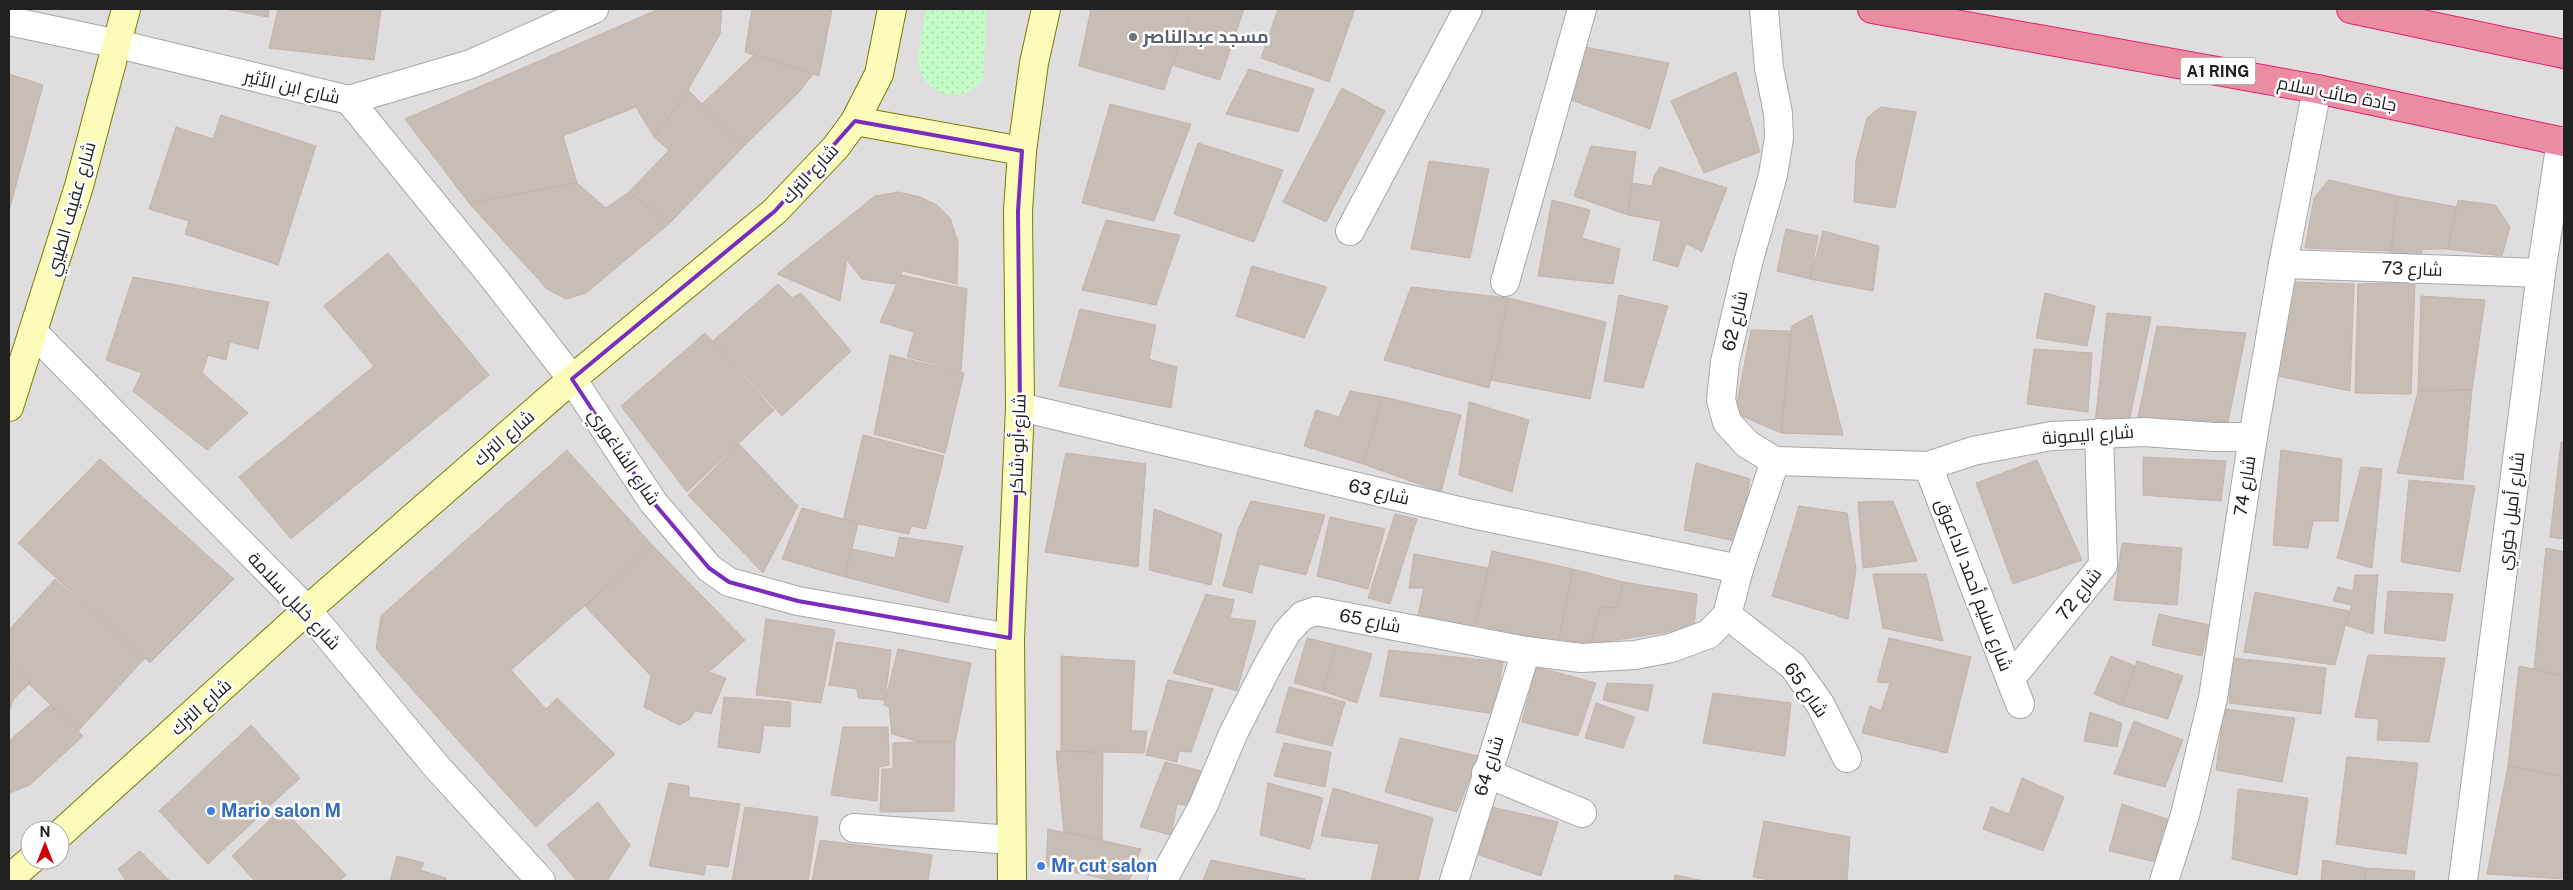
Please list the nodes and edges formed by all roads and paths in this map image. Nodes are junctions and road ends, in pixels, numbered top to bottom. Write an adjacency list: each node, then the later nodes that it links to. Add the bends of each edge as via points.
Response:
1 (126, 9): 11 (street, شارع عفيف الطيبي)
2 (594, 9): 14 (street, شارع ابن الأثير, via 471,64)
3 (892, 9): 15 (street, شارع الترك, via 879,74)
4 (1046, 9): 17 (street, شارع أبو شاكر, via 1034,63)
5 (1468, 9): 18 (street)
6 (1582, 9): 21 (street)
7 (1764, 9): 28 (street, شارع 62, via 1768,68 1778,113 1779,138 1773,175 1748,263 1726,362 1721,400 1727,422 1747,444)
8 (1872, 9): 13 (highway, جادة صائب سلام / A1 RING)
9 (2351, 9): 12 (highway)
10 (9, 21): 11 (street, شارع ابن الأثير)
11 (118, 44): 14 (street, شارع ابن الأثير); 22 (street, شارع عفيف الطيبي)
12 (2564, 54)
13 (2317, 89): 16 (highway, جادة صائب سلام / A1 RING); 19 (street, شارع 74)
14 (349, 100): 23 (street, شارع الشاغوري)
15 (855, 121): 17 (street); 23 (street, شارع الترك, via 836,147 775,212)
16 (2563, 142): 20 (street, شارع أميل خوري)
17 (1022, 151): 25 (street, شارع أبو شاكر, via 1018,212)
18 (1350, 231)
19 (2283, 264): 20 (street, شارع 73); 27 (street, شارع 74)
20 (2541, 274): 48 (street, شارع أميل خوري)
21 (1505, 282)
22 (34, 333): 24 (street, شارع عفيف الطيبي); 31 (street, شارع خليل سلامة)
23 (572, 379): 31 (street, شارع الترك); 33 (street, شارع الشاغوري, via 653,502 709,568 729,582 798,601)
24 (9, 407)
25 (1020, 407): 30 (street, شارع 63, via 1472,514); 33 (street, شارع أبو شاكر)
26 (2099, 433): 27 (street, شارع اليمونة); 29 (street, شارع اليمونة, via 2013,442); 35 (street, شارع 72, via 2104,565)
27 (2253, 437): 47 (street, شارع 74, via 2213,698 2185,815)
28 (1775, 461): 29 (street, شارع 62); 30 (street, شارع 65)
29 (1928, 466): 35 (street, شارع سليم أحمد الداعوق)
30 (1739, 569): 32 (street, شارع 65)
31 (307, 610): 40 (street, شارع الترك); 43 (street, شارع خليل سلامة, via 436,766)
32 (1727, 615): 34 (street, شارع 65, via 1709,634 1671,648 1635,655 1581,658); 37 (street, شارع 65, via 1793,666 1820,704)
33 (1010, 638): 42 (street, شارع أبو شاكر)
34 (1526, 651): 38 (street, شارع 64); 45 (street, شارع 65, via 1316,611 1302,616 1287,632 1268,665 1233,734 1203,806)
35 (2011, 678): 36 (street, شارع سليم أحمد الداعوق)
36 (2020, 704)
37 (1847, 758)
38 (1486, 774): 39 (street); 46 (street, شارع 64)
39 (1582, 813)
40 (70, 825)
41 (854, 828): 42 (street)
42 (1011, 840): 44 (street, شارع أبو شاكر)
43 (541, 881)
44 (1012, 881)
45 (1162, 881)
46 (1454, 881)
47 (2164, 881)
48 (2463, 881)

